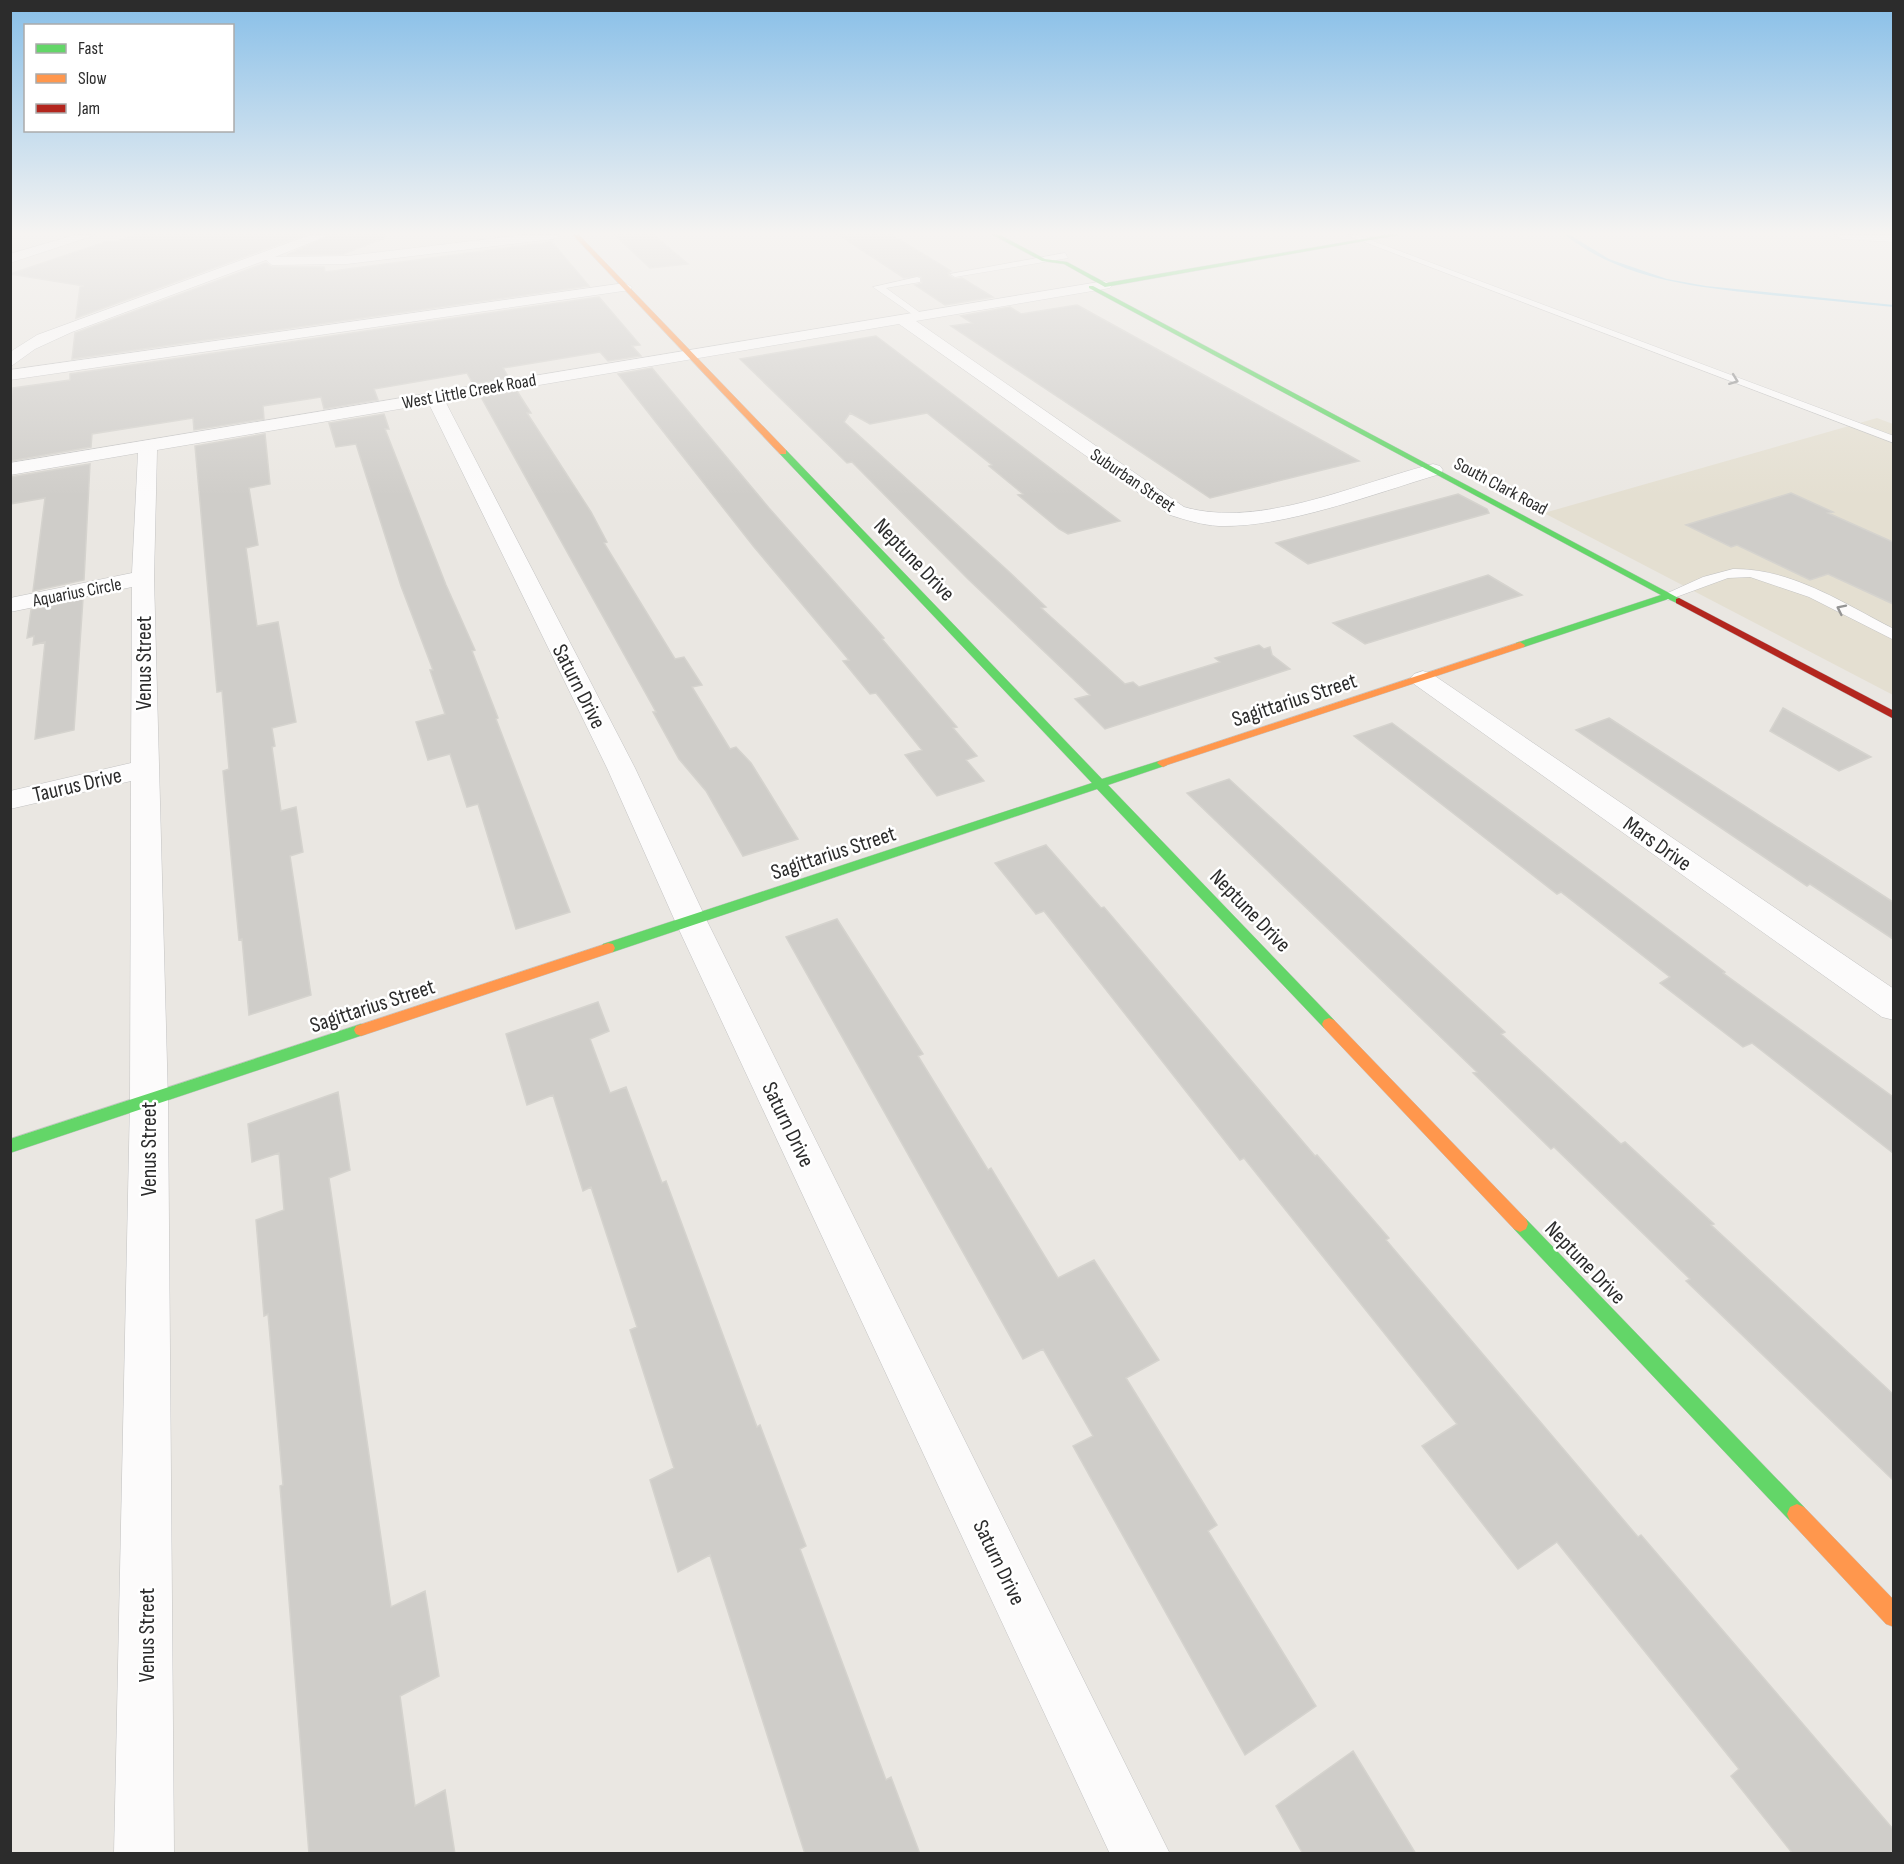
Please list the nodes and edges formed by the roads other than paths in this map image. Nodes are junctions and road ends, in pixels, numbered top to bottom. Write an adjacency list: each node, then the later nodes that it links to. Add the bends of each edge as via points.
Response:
1 (89, 322): 9 (street, via 30,344)
2 (380, 322): 10 (street)
3 (659, 322): 8 (street, Neptune Drive)
4 (880, 322): 8 (street, West Little Creek Road)
5 (917, 322): 15 (street, Suburban Street, via 1178,511 1193,517 1231,521 1265,518)
6 (1164, 322): 15 (street, South Clark Road)
7 (1581, 322): 12 (lane, one-way to 12)
8 (690, 354): 11 (street, West Little Creek Road); 23 (street, Neptune Drive)
9 (10, 362)
10 (10, 375)
11 (435, 397): 13 (street, West Little Creek Road); 25 (street, Saturn Drive, via 621,768)
12 (1893, 440)
13 (148, 446): 14 (street, West Little Creek Road); 16 (street, Venus Street)
14 (10, 469)
15 (1433, 470): 17 (street, South Clark Road)
16 (142, 578): 18 (street, Aquarius Circle); 22 (street, Venus Street)
17 (1668, 596): 19 (lane, one-way to 17, via 1758,573 1733,573); 20 (street, Sagittarius Street); 21 (street, South Clark Road)
18 (10, 605)
19 (1893, 635)
20 (1423, 679): 23 (street, Sagittarius Street); 26 (street, Mars Drive)
21 (1893, 716)
22 (144, 769): 24 (street, Taurus Drive); 27 (street, Venus Street)
23 (1103, 785): 25 (street, Sagittarius Street); 29 (street, Neptune Drive)
24 (10, 800)
25 (691, 921): 27 (street, Sagittarius Street); 31 (street, Saturn Drive)
26 (1893, 1007)
27 (149, 1101): 28 (street, Sagittarius Street); 30 (street, Venus Street)
28 (10, 1146)
29 (1893, 1616)
30 (144, 1854)
31 (1141, 1854)

